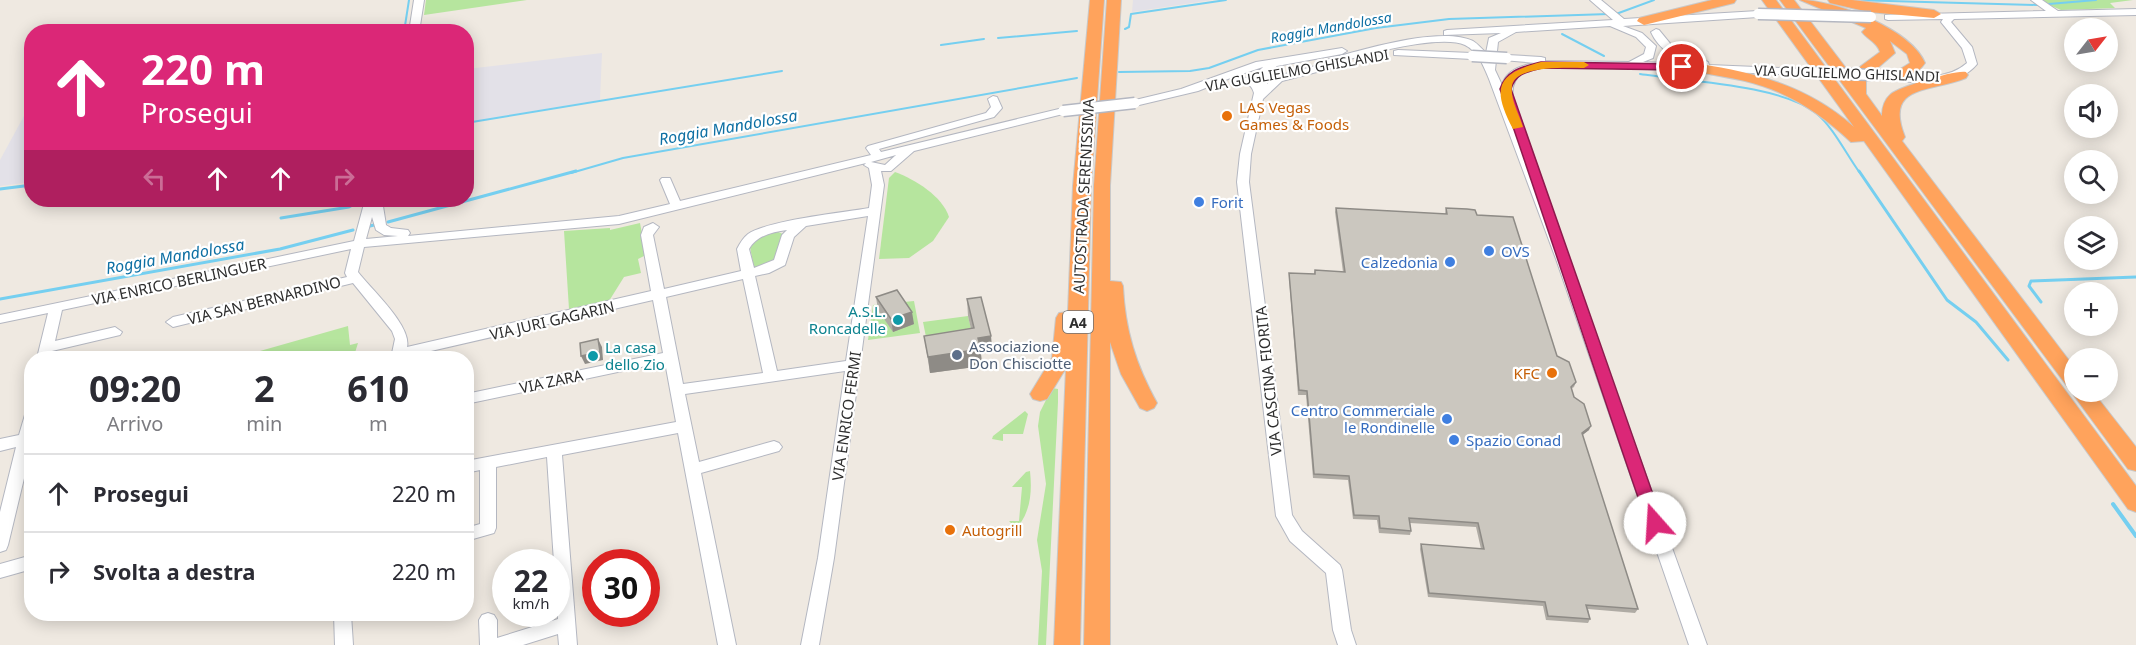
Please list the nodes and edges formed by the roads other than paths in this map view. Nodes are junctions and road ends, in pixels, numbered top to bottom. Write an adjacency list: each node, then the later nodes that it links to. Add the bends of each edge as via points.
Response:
1 (419, 0): 20 (street)
2 (1097, 0): 41 (highway, AUTOSTRADA SERENISSIMA / A4)
3 (1113, 0): 41 (highway, AUTOSTRADA SERENISSIMA / A4)
4 (1596, 0): 18 (street)
5 (1729, 0): 19 (highway)
6 (1787, 0): 38 (highway)
7 (1808, 0): 32 (highway, via 1904,42 1915,53 1918,63)
8 (1837, 0): 13 (highway, via 1869,8)
9 (2036, 0): 11 (street)
10 (1763, 7): 16 (street, VIA GUGLIELMO GHISLANDI); 17 (street, VIA GUGLIELMO GHISLANDI, bridge); 42 (highway)
11 (2051, 10): 12 (street, VIA GUGLIELMO GHISLANDI); 14 (street, VIA GUGLIELMO GHISLANDI)
12 (2136, 12)
13 (1934, 14): 14 (street, VIA GUGLIELMO GHISLANDI); 15 (street, VIA GUGLIELMO GHISLANDI)
14 (1964, 14): 22 (street, via 1946,19)
15 (1888, 16): 17 (street, VIA GUGLIELMO GHISLANDI, bridge); 22 (street, VIA GUGLIELMO GHISLANDI, via 1921,17)
16 (1685, 17): 19 (street, VIA GUGLIELMO GHISLANDI); 23 (street, VIA GUGLIELMO GHISLANDI, via 1667,22)
17 (1835, 18): 38 (highway, via 1872,34 1888,49 1886,57 1864,69 1856,83)
18 (1615, 19): 19 (street, VIA GUGLIELMO GHISLANDI); 21 (street, VIA GUGLIELMO GHISLANDI); 27 (street, VIA GUGLIELMO GHISLANDI, via 1651,46 1649,56)
19 (1644, 21)
20 (415, 24)
21 (1573, 25): 25 (street, VIA GUGLIELMO GHISLANDI, via 1458,31); 34 (street, via 1498,36 1491,49)
22 (1949, 27): 31 (street, VIA GUGLIELMO GHISLANDI, via 1962,40 1972,60 1970,68)
23 (1656, 32): 28 (street, VIA GUGLIELMO GHISLANDI, via 1657,43 1667,54); 29 (street, VIA GUGLIELMO GHISLANDI, via 1670,50 1690,59)
24 (1371, 56): 26 (street, VIA GUGLIELMO GHISLANDI); 27 (street, VIA GUGLIELMO GHISLANDI, bridge, via 1408,52); 36 (street, via 1285,76)
25 (1289, 60): 30 (street); 35 (street, VIA GUGLIELMO GHISLANDI, via 1245,68)
26 (1327, 63): 30 (street, VIA GUGLIELMO GHISLANDI); 34 (street, via 1451,38 1478,49)
27 (1621, 64): 28 (street, VIA GUGLIELMO GHISLANDI); 54 (street, via 1541,65 1516,72 1506,83 1506,94)
28 (1700, 68): 29 (street, VIA GUGLIELMO GHISLANDI); 42 (highway, via 1756,78 1809,99 1834,116)
29 (1744, 69): 32 (street, VIA GUGLIELMO GHISLANDI, bridge)
30 (1270, 71): 33 (street, VIA GUGLIELMO GHISLANDI); 36 (street, VIA CASCINA FIORITA)
31 (1961, 75): 32 (street, VIA GUGLIELMO GHISLANDI); 43 (highway, via 1906,91 1893,99 1888,109 1889,121)
32 (1896, 76)
33 (1237, 79): 35 (street, VIA GUGLIELMO GHISLANDI); 36 (street, via 1254,82)
34 (1494, 80): 54 (street)
35 (1185, 91): 39 (street, VIA GUGLIELMO GHISLANDI, bridge, via 1135,103 1063,111 929,142)
36 (1260, 97): 106 (street, VIA CASCINA FIORITA, via 1243,165 1243,182 1283,510 1296,536 1334,570)
37 (993, 99): 39 (street, via 997,108 990,115 872,148)
38 (1869, 110): 43 (highway)
39 (881, 162): 45 (street, via 858,161); 48 (street, VIA ENRICO FERMI)
40 (666, 180): 45 (street)
41 (1092, 185): 73 (highway, via 1070,219 1062,358); 76 (highway, via 1114,218 1116,330 1121,350); 104 (highway, AUTOSTRADA SERENISSIMA / A4); 105 (highway, AUTOSTRADA SERENISSIMA / A4)
42 (1904, 187): 87 (highway)
43 (1928, 188): 70 (highway)
44 (711, 191): 45 (street)
45 (667, 206): 51 (street, via 599,223); 57 (street, via 649,220)
46 (369, 207): 53 (street, VIA SAN BERNARDINO)
47 (377, 207): 51 (street, via 378,225 384,231)
48 (874, 211): 49 (street); 69 (street, VIA ENRICO FERMI)
49 (803, 223): 50 (street); 52 (street)
50 (775, 228): 52 (street); 55 (street, via 746,243 743,249)
51 (451, 235): 53 (street)
52 (788, 235): 55 (street, VIA JURI GAGARIN, via 780,261 774,267)
53 (358, 244): 56 (street, VIA SAN BERNARDINO, via 351,266); 58 (street, VIA ENRICO BERLINGUER)
54 (1562, 259): 97 (street)
55 (749, 274): 57 (street, VIA JURI GAGARIN); 71 (street)
56 (354, 279): 60 (street, VIA SAN BERNARDINO); 65 (street, VIA SAN BERNARDINO, via 398,327 402,339)
57 (660, 295): 62 (street, VIA JURI GAGARIN); 68 (street)
58 (56, 307): 59 (street, VIA ENRICO BERLINGUER); 63 (street)
59 (0, 319)
60 (173, 322)
61 (115, 332): 64 (street)
62 (444, 345): 66 (street, VIA JURI GAGARIN); 67 (street, VIA JURI GAGARIN)
63 (45, 351)
64 (52, 351)
65 (400, 351)
66 (419, 351)
67 (431, 351)
68 (670, 356): 72 (street); 74 (street, VIA ZARA)
69 (853, 365): 71 (street); 103 (street, VIA ENRICO FERMI)
70 (2064, 368)
71 (771, 375): 72 (street)
72 (677, 390): 77 (street)
73 (1040, 394)
74 (474, 397)
75 (2090, 402): 84 (highway)
76 (1147, 403)
77 (684, 426): 81 (street); 86 (street)
78 (24, 439): 79 (street)
79 (0, 445)
80 (774, 447): 86 (street)
81 (554, 451): 83 (street); 90 (street)
82 (24, 453): 89 (street)
83 (488, 463): 85 (street); 88 (street, via 488,528)
84 (2136, 463)
85 (474, 466)
86 (693, 469): 102 (street)
87 (2136, 503)
88 (474, 532)
89 (0, 545)
90 (561, 549)
91 (24, 564): 92 (street)
92 (0, 571)
93 (488, 620): 99 (street)
94 (343, 621): 98 (street)
95 (557, 627): 100 (street)
96 (567, 627): 101 (street)
97 (1697, 642)
98 (344, 645)
99 (489, 645)
100 (498, 645)
101 (568, 645)
102 (727, 645)
103 (810, 645)
104 (1067, 645)
105 (1097, 645)
106 (1347, 645)

